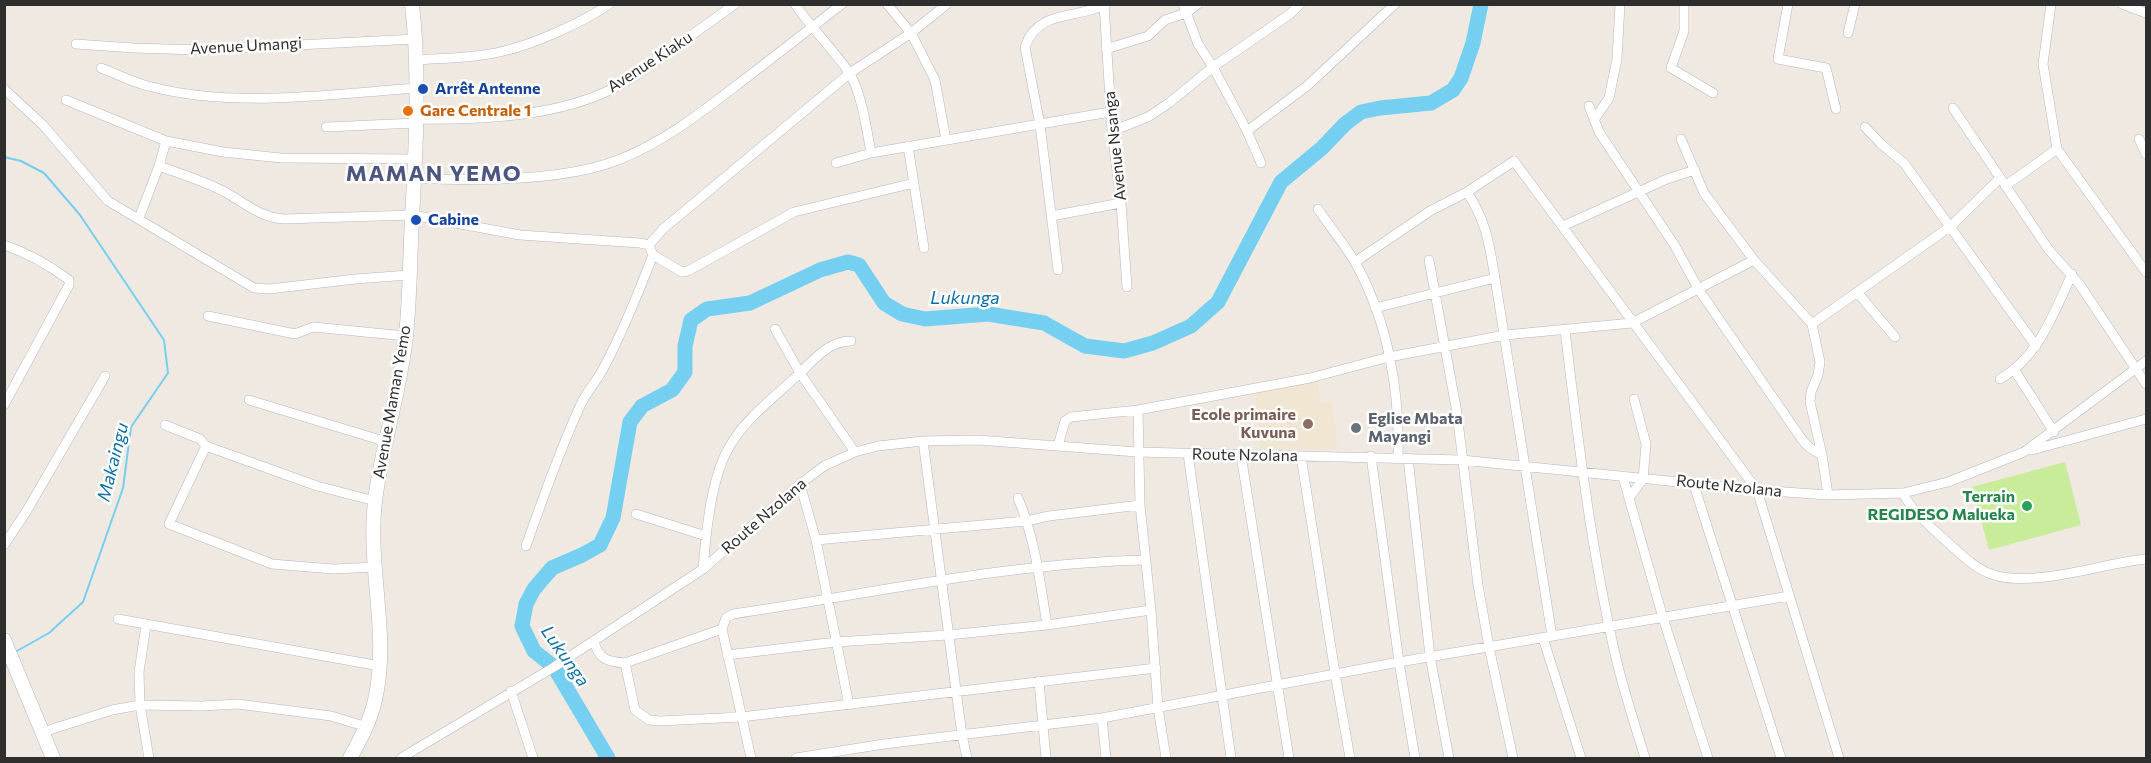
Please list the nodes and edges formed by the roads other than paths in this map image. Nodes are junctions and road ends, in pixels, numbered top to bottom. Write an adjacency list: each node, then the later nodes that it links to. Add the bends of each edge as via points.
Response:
1 (412, 4): 23 (street, Avenue Maman Yemo)
2 (609, 4): 26 (street, via 594,15 521,46 492,53)
3 (735, 4): 39 (street, Avenue Kiaku, via 639,73 591,97 516,115)
4 (795, 4): 20 (street)
5 (842, 4): 20 (street)
6 (887, 4): 21 (street)
7 (947, 4): 21 (street)
8 (1198, 4): 18 (street)
9 (1300, 4): 27 (street)
10 (1395, 4): 44 (street, via 1307,86)
11 (1620, 4): 38 (street, via 1617,59 1609,98)
12 (1684, 4): 32 (street, via 1684,31 1671,68)
13 (1788, 4): 36 (street, via 1778,59 1826,68)
14 (1855, 4): 22 (street)
15 (2051, 4): 50 (street, via 2043,64)
16 (2122, 4): 19 (street)
17 (1104, 5): 25 (street, Avenue Nsanga); 40 (street, via 1055,17 1029,36 1025,47)
18 (1184, 9): 25 (street, via 1149,36); 27 (street, via 1198,44)
19 (2146, 14)
20 (811, 28): 29 (street); 58 (street, via 687,123 618,160 566,173 496,179)
21 (911, 33): 29 (street); 47 (street, via 935,80)
22 (1848, 33)
23 (416, 39): 24 (street, Avenue Umangi, via 199,50); 26 (street, Avenue Maman Yemo)
24 (76, 44)
25 (1106, 49): 37 (street, Avenue Nsanga)
26 (417, 60): 30 (street, Avenue Maman Yemo)
27 (1213, 67): 43 (street, via 1148,117); 44 (street)
28 (101, 68): 30 (street, via 147,86 229,98)
29 (850, 73): 51 (street, via 865,115); 71 (street, via 663,229)
30 (417, 88): 39 (street, Avenue Maman Yemo)
31 (4, 89): 67 (street, via 43,125 108,201)
32 (1713, 93)
33 (66, 100): 48 (street)
34 (1588, 106): 38 (street)
35 (1953, 108): 59 (street)
36 (1836, 109)
37 (1110, 112): 40 (street); 43 (street, Avenue Nsanga)
38 (1594, 120): 61 (street)
39 (416, 121): 41 (street, Avenue Kiaku); 53 (street, Avenue Maman Yemo)
40 (1040, 125): 47 (street); 66 (street)
41 (326, 127)
42 (1865, 127): 69 (street, via 1904,163)
43 (1112, 131): 63 (street, Avenue Nsanga)
44 (1247, 131): 55 (street)
45 (1681, 139): 57 (street)
46 (2139, 139): 52 (street)
47 (946, 140): 49 (street)
48 (166, 141): 53 (street, via 281,159); 56 (street)
49 (908, 146): 51 (street); 60 (street)
50 (2057, 149): 59 (street); 78 (street)
51 (871, 153): 54 (street)
52 (2146, 154)
53 (415, 159): 58 (street, Avenue Maman Yemo)
54 (836, 163)
55 (1261, 163)
56 (159, 166): 65 (street, via 225,192 270,218); 67 (street)
57 (1695, 170): 61 (street); 75 (street, via 1704,192)
58 (414, 178): 65 (street, Avenue Maman Yemo)
59 (2002, 182): 69 (street); 79 (street, via 2049,249)
60 (914, 183): 72 (street); 73 (street, via 794,212 688,271 682,272)
61 (1639, 191): 68 (street); 83 (street)
62 (1467, 192): 68 (street, via 1514,161); 76 (street, via 1430,211); 81 (street, via 1485,226)
63 (1121, 203): 66 (street); 82 (street, Avenue Nsanga)
64 (1318, 209): 76 (street)
65 (412, 215): 71 (street, via 520,235); 80 (street, Avenue Maman Yemo)
66 (1051, 216): 77 (street)
67 (139, 218): 80 (street, via 260,289)
68 (1563, 226): 88 (street)
69 (1951, 226): 85 (street); 96 (street)
70 (4, 245): 108 (street, via 31,255 69,280)
71 (650, 245): 73 (street)
72 (924, 248)
73 (653, 255): 146 (street, via 623,331 582,400)
74 (1430, 260): 84 (street)
75 (1754, 260): 83 (street); 89 (street)
76 (1354, 262): 86 (street)
77 (1058, 270)
78 (2146, 272)
79 (2072, 274): 96 (street); 100 (street)
80 (410, 275): 93 (street, Avenue Maman Yemo)
81 (1495, 278): 84 (street); 92 (street)
82 (1127, 287)
83 (1699, 290): 88 (street); 122 (street, via 1803,441)
84 (1436, 292): 86 (street); 97 (street)
85 (1857, 292): 89 (street); 94 (street)
86 (1375, 308): 98 (street)
87 (208, 316): 93 (street, via 295,334 313,327)
88 (1632, 323): 91 (street); 133 (street)
89 (1812, 324): 122 (street, via 1820,362 1810,402)
90 (775, 329): 102 (street)
91 (1565, 330): 92 (street); 128 (street)
92 (1505, 335): 97 (street); 127 (street)
93 (406, 336): 114 (street, Avenue Maman Yemo)
94 (1896, 337)
95 (851, 341): 102 (street, via 830,346)
96 (2036, 346): 101 (street)
97 (1446, 347): 98 (street); 126 (street)
98 (1389, 357): 109 (street, via 1310,378); 125 (street)
99 (2146, 361): 100 (street, Route Nzolana)
100 (2136, 370): 105 (street); 112 (street, Route Nzolana)
101 (2015, 371): 104 (street); 112 (street)
102 (800, 373): 117 (street); 143 (street, via 730,444 715,483)
103 (105, 376): 145 (street)
104 (2000, 379)
105 (2146, 384)
106 (1634, 399): 130 (street, via 1646,444)
107 (249, 400): 114 (street)
108 (4, 405)
109 (1138, 410): 116 (street, via 1071,417 1065,421); 118 (street)
110 (2146, 419): 119 (street)
111 (165, 425): 115 (street, via 200,439)
112 (2054, 432): 119 (street, Route Nzolana)
113 (923, 441): 116 (street, Route Nzolana, via 978,440); 117 (street, Route Nzolana); 142 (street)
114 (387, 442): 138 (street, Avenue Maman Yemo)
115 (206, 446): 138 (street, via 317,486); 149 (street, via 169,524 272,564 333,569)
116 (1058, 446): 118 (street, Route Nzolana)
117 (855, 452): 132 (street, Route Nzolana)
118 (1137, 452): 120 (street, Route Nzolana); 139 (street)
119 (2024, 452): 134 (street, Route Nzolana, via 1948,482)
120 (1188, 454): 121 (street, Route Nzolana); 180 (street)
121 (1241, 455): 123 (street, Route Nzolana); 177 (street)
122 (1822, 455): 135 (street)
123 (1301, 456): 124 (street, Route Nzolana); 175 (street)
124 (1371, 456): 125 (street, Route Nzolana); 171 (street)
125 (1403, 458): 126 (street, Route Nzolana); 170 (street)
126 (1462, 460): 127 (street, Route Nzolana); 168 (street)
127 (1525, 467): 128 (street, Route Nzolana); 164 (street)
128 (1582, 472): 129 (street, Route Nzolana); 161 (street)
129 (1623, 477): 130 (street, Route Nzolana); 137 (street)
130 (1642, 478): 131 (street, Route Nzolana); 137 (street)
131 (1693, 482): 133 (street, Route Nzolana); 155 (street)
132 (800, 484): 144 (street); 151 (street, Route Nzolana)
133 (1757, 490): 135 (street, Route Nzolana); 153 (street)
134 (1903, 493): 135 (street, Route Nzolana); 147 (street, via 1918,515 1973,564 1990,574 2007,578 2043,577)
135 (1828, 495)
136 (1018, 498): 141 (street)
137 (1629, 498): 157 (street)
138 (375, 501): 149 (street, Avenue Maman Yemo)
139 (1140, 505): 141 (street); 148 (street)
140 (636, 514): 143 (street)
141 (1026, 521): 142 (street); 150 (street)
142 (934, 529): 144 (street); 152 (street)
143 (706, 536): 151 (street)
144 (816, 540): 154 (street)
145 (4, 545)
146 (526, 546)
147 (2146, 559)
148 (1145, 560): 150 (street); 156 (street)
149 (376, 567): 173 (street, Avenue Maman Yemo)
150 (1038, 567): 152 (street); 160 (street)
151 (703, 569): 165 (street, Route Nzolana)
152 (941, 580): 154 (street); 163 (street)
153 (1789, 596): 155 (street); 211 (street)
154 (828, 600): 162 (street, via 733,614 726,618); 167 (street)
155 (1733, 605): 157 (street); 210 (street)
156 (1151, 610): 160 (street); 174 (street)
157 (1664, 618): 161 (street); 209 (street)
158 (118, 619): 159 (street)
159 (146, 625): 173 (street); 181 (street, via 139,672)
160 (1047, 625): 163 (street)
161 (1610, 627): 164 (street); 208 (street)
162 (722, 629): 169 (street); 172 (street)
163 (948, 635): 167 (street); 179 (street)
164 (1548, 637): 168 (street); 207 (street)
165 (594, 641): 172 (street, via 603,659); 178 (street, Route Nzolana)
166 (6, 642): 188 (street)
167 (836, 642): 169 (street); 182 (street)
168 (1489, 647): 170 (street); 206 (street)
169 (727, 655): 184 (street)
170 (1431, 656): 171 (street); 205 (street)
171 (1399, 662): 175 (street); 204 (street)
172 (625, 663): 184 (street, via 635,710 649,720)
173 (380, 666): 187 (street, Avenue Maman Yemo)
174 (1156, 668): 176 (street); 183 (street)
175 (1335, 674): 177 (street); 203 (street)
176 (1039, 681): 179 (street); 186 (street)
177 (1277, 684): 180 (street); 202 (street)
178 (512, 691): 193 (street, Route Nzolana); 194 (street)
179 (956, 693): 182 (street); 189 (street)
180 (1223, 695): 183 (street); 201 (street)
181 (140, 705): 187 (street, via 238,704 331,716); 188 (street); 191 (street)
182 (849, 705): 184 (street)
183 (1158, 708): 185 (street); 200 (street)
184 (741, 717): 195 (street)
185 (1102, 718): 186 (street); 199 (street)
186 (1044, 725): 189 (street); 198 (street)
187 (367, 727): 192 (street, Avenue Maman Yemo)
188 (43, 732): 190 (street)
189 (962, 735): 196 (street); 197 (street)
190 (53, 759)
191 (149, 759)
192 (350, 759)
193 (401, 759)
194 (533, 759)
195 (751, 759)
196 (796, 759)
197 (967, 759)
198 (1046, 759)
199 (1106, 759)
200 (1166, 759)
201 (1231, 759)
202 (1290, 759)
203 (1350, 759)
204 (1415, 759)
205 (1449, 759)
206 (1513, 759)
207 (1581, 759)
208 (1645, 759)
209 (1708, 759)
210 (1780, 759)
211 (1839, 759)

